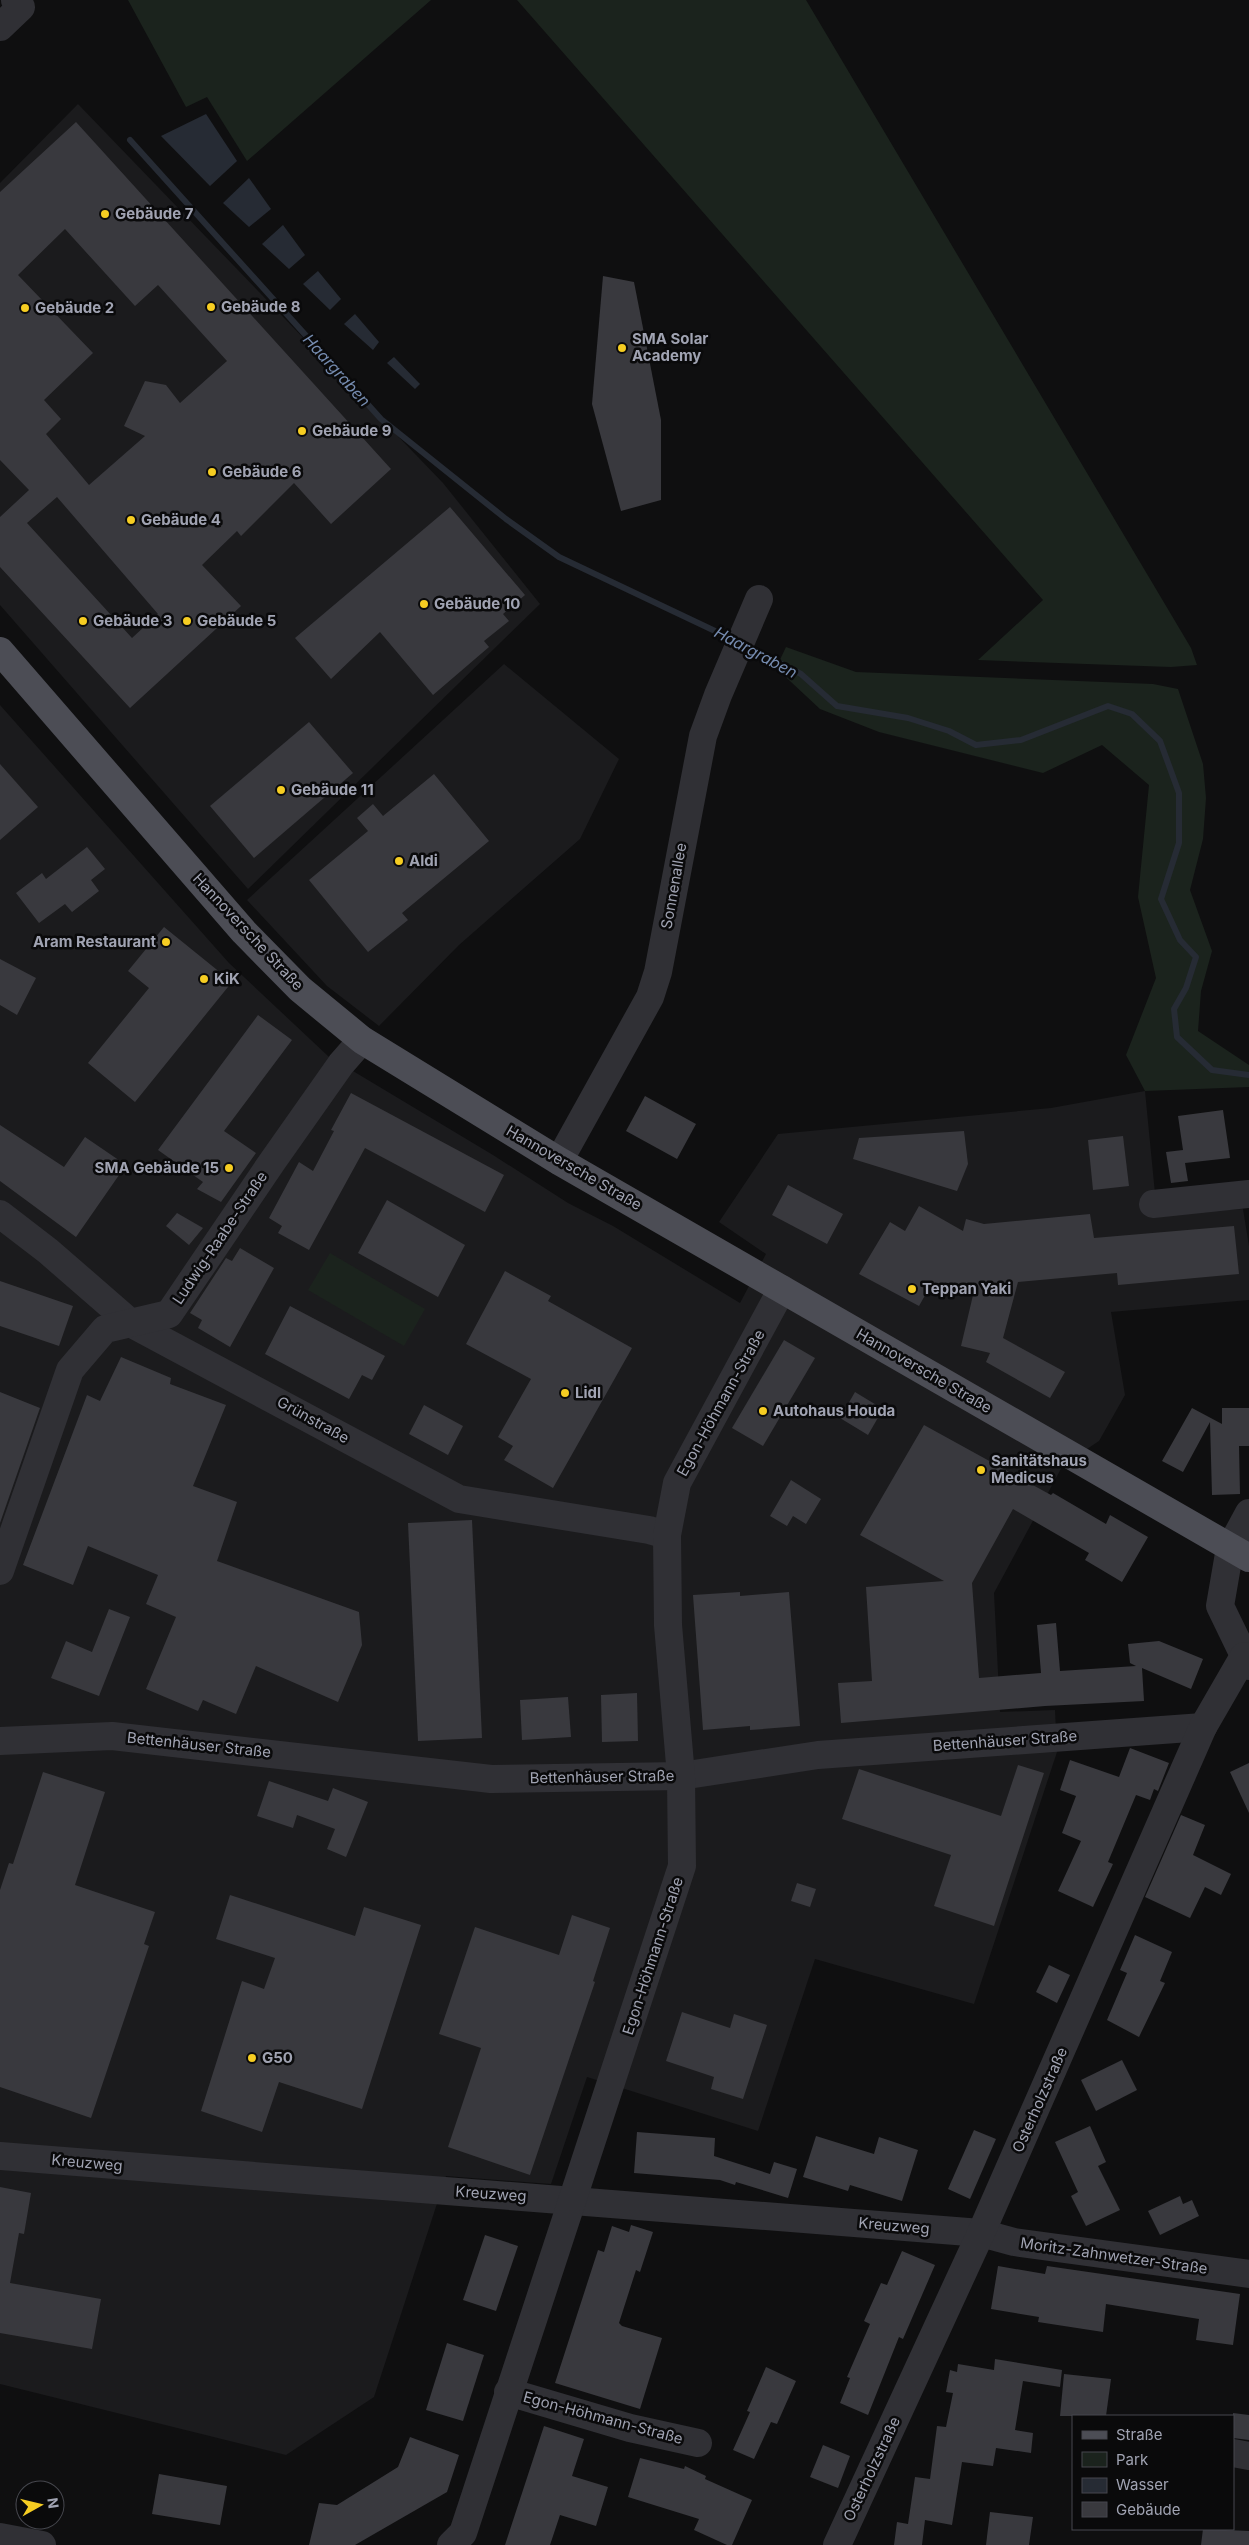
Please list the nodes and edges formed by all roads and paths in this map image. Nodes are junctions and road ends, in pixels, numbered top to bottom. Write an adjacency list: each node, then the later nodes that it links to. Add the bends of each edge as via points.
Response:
1 (18, 4): 2 (street)
2 (0, 27)
3 (755, 611): 6 (street, Sonnenallee, via 703,736 658,972 650,997)
4 (0, 651): 5 (main road, Hannoversche Straße, via 244,932 300,989)
5 (362, 1040): 6 (main road, Hannoversche Straße); 11 (street, Ludwig-Raabe-Straße, via 289,1137 169,1314)
6 (559, 1161): 10 (main road, Hannoversche Straße)
7 (1249, 1194): 8 (street)
8 (1153, 1204)
9 (0, 1214): 11 (street, Grünstraße)
10 (782, 1289): 13 (street, Egon-Höhmann-Straße, via 677,1483); 14 (main road, Hannoversche Straße)
11 (132, 1324): 13 (street, Grünstraße, via 459,1499); 15 (street, Ludwig-Raabe-Straße, via 105,1329 70,1370)
12 (1249, 1513): 14 (street)
13 (667, 1535): 19 (street, Egon-Höhmann-Straße, via 668,1625)
14 (1240, 1553): 16 (street, via 1220,1606)
15 (0, 1572)
16 (1247, 1661): 17 (street, Osterholzstraße)
17 (1203, 1727): 19 (street, Bettenhäuser Straße, via 818,1754); 22 (street, Osterholzstraße)
18 (0, 1741): 19 (street, Bettenhäuser Straße, via 112,1736 491,1779)
19 (681, 1776): 21 (street, Egon-Höhmann-Straße, via 682,1866)
20 (0, 2156): 21 (street, Kreuzweg)
21 (572, 2200): 22 (street, Kreuzweg); 24 (street, Egon-Höhmann-Straße)
22 (981, 2233): 23 (street, Moritz-Zahnwetzer-Straße, via 1014,2242); 31 (street, Osterholzstraße)
23 (1249, 2274)
24 (508, 2392): 25 (street, Egon-Höhmann-Straße, via 630,2428); 30 (street, Egon-Höhmann-Straße, via 463,2533)
25 (698, 2443)
26 (1234, 2454): 27 (street)
27 (1249, 2456)
28 (0, 2537): 29 (street)
29 (42, 2545)
30 (451, 2545)
31 (837, 2545)

